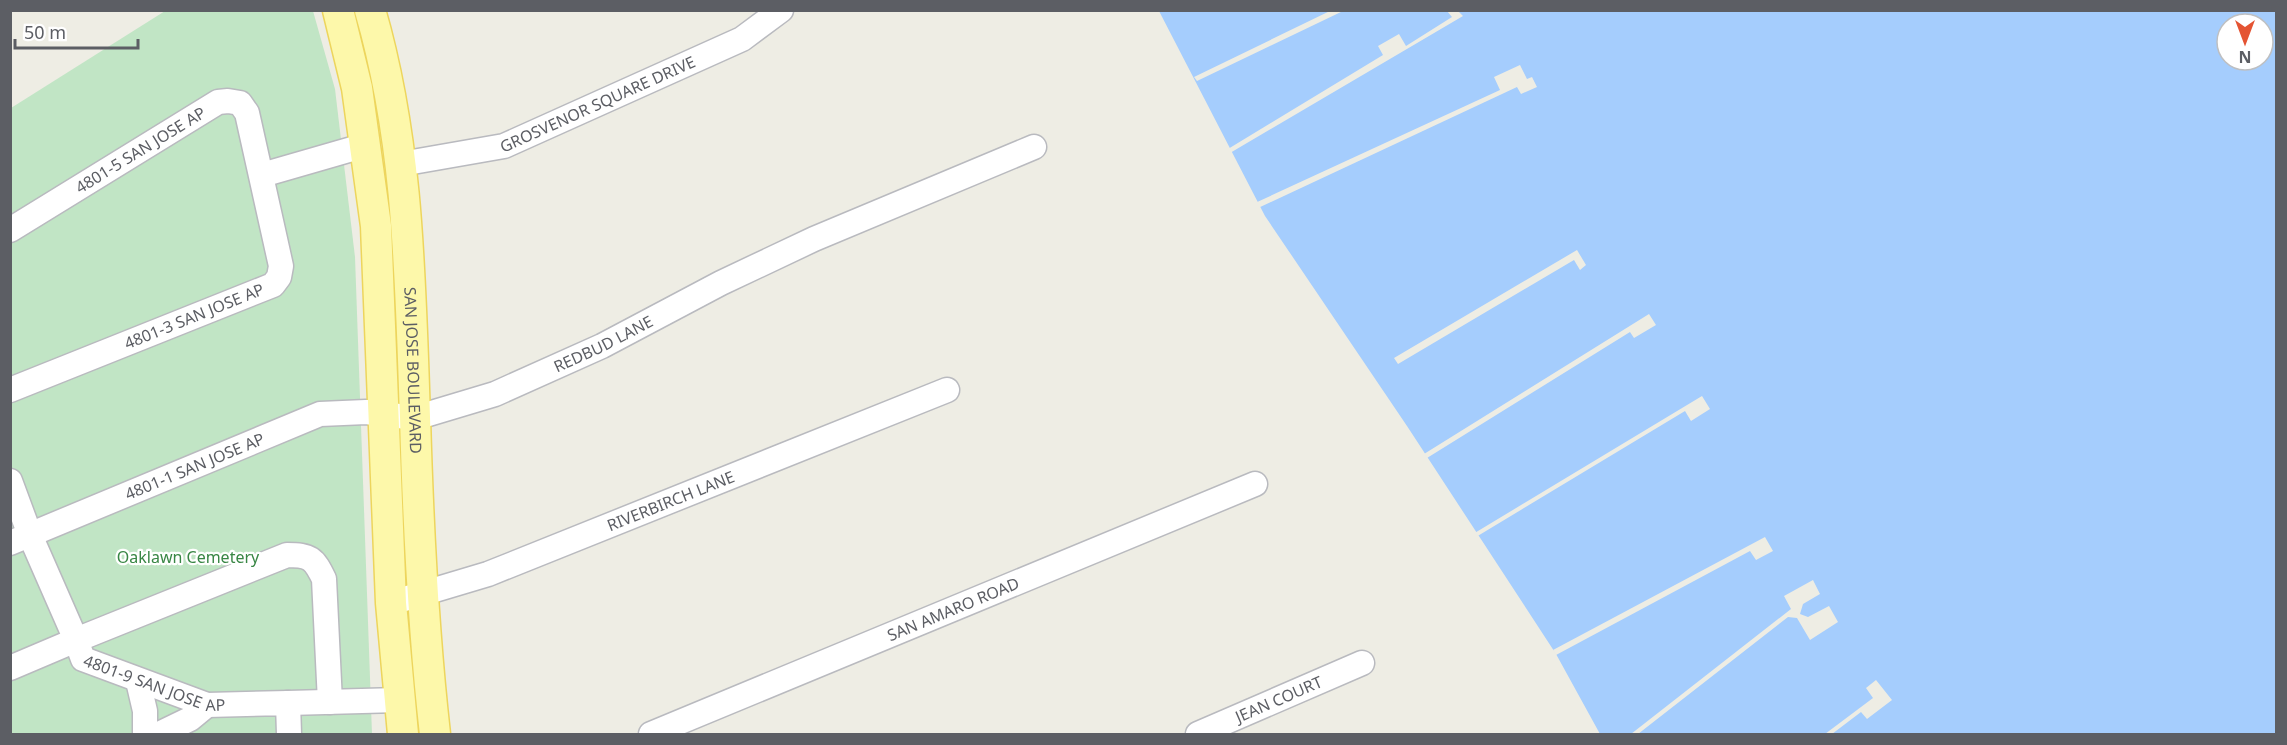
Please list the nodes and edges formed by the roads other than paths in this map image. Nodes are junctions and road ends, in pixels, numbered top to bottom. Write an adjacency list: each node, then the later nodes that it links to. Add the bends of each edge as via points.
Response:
1 (338, 10): 4 (main road, SAN JOSE BOULEVARD)
2 (370, 10): 6 (main road, SAN JOSE BOULEVARD, via 394,112)
3 (780, 10): 6 (street, GROSVENOR SQUARE DRIVE, via 742,39 504,146)
4 (366, 145): 7 (street); 11 (main road, SAN JOSE BOULEVARD, via 376,226)
5 (1034, 147): 12 (street, REDBUD LANE, via 814,239 602,346 495,394)
6 (401, 164): 12 (main road, SAN JOSE BOULEVARD, via 409,241)
7 (262, 176): 8 (street, 4801-5 SAN JOSE AP, via 247,113 240,103 218,102); 9 (street, 4801-3 SAN JOSE AP, via 281,266 273,285)
8 (10, 230)
9 (10, 390)
10 (947, 390): 16 (street, RIVERBIRCH LANE, via 488,574)
11 (383, 415): 12 (street, REDBUD LANE); 15 (street, 4801-1 SAN JOSE AP, via 320,414); 17 (main road, SAN JOSE BOULEVARD)
12 (415, 418): 16 (main road, SAN JOSE BOULEVARD)
13 (10, 481): 15 (street)
14 (1255, 484): 31 (street, SAN AMARO ROAD)
15 (20, 539): 18 (street)
16 (424, 595): 17 (street, RIVERBIRCH LANE); 30 (main road, SAN JOSE BOULEVARD)
17 (392, 603): 22 (main road, SAN JOSE BOULEVARD)
18 (76, 640): 20 (street, 4801-9 SAN JOSE AP); 21 (street, 4801-9 SAN JOSE AP, via 82,659); 23 (street, via 287,555 304,555 317,564 324,579)
19 (1362, 663): 32 (street, JEAN COURT)
20 (10, 668)
21 (138, 681): 25 (street, 4801-9 SAN JOSE AP); 26 (street, via 145,711)
22 (399, 700): 23 (street, 4801-9 SAN JOSE AP); 29 (main road, SAN JOSE BOULEVARD)
23 (330, 702): 24 (street, 4801-9 SAN JOSE AP)
24 (288, 703): 25 (street, 4801-9 SAN JOSE AP); 28 (street)
25 (207, 705): 27 (street)
26 (145, 735)
27 (159, 735)
28 (289, 735)
29 (403, 735)
30 (435, 735)
31 (651, 735)
32 (1198, 735)

